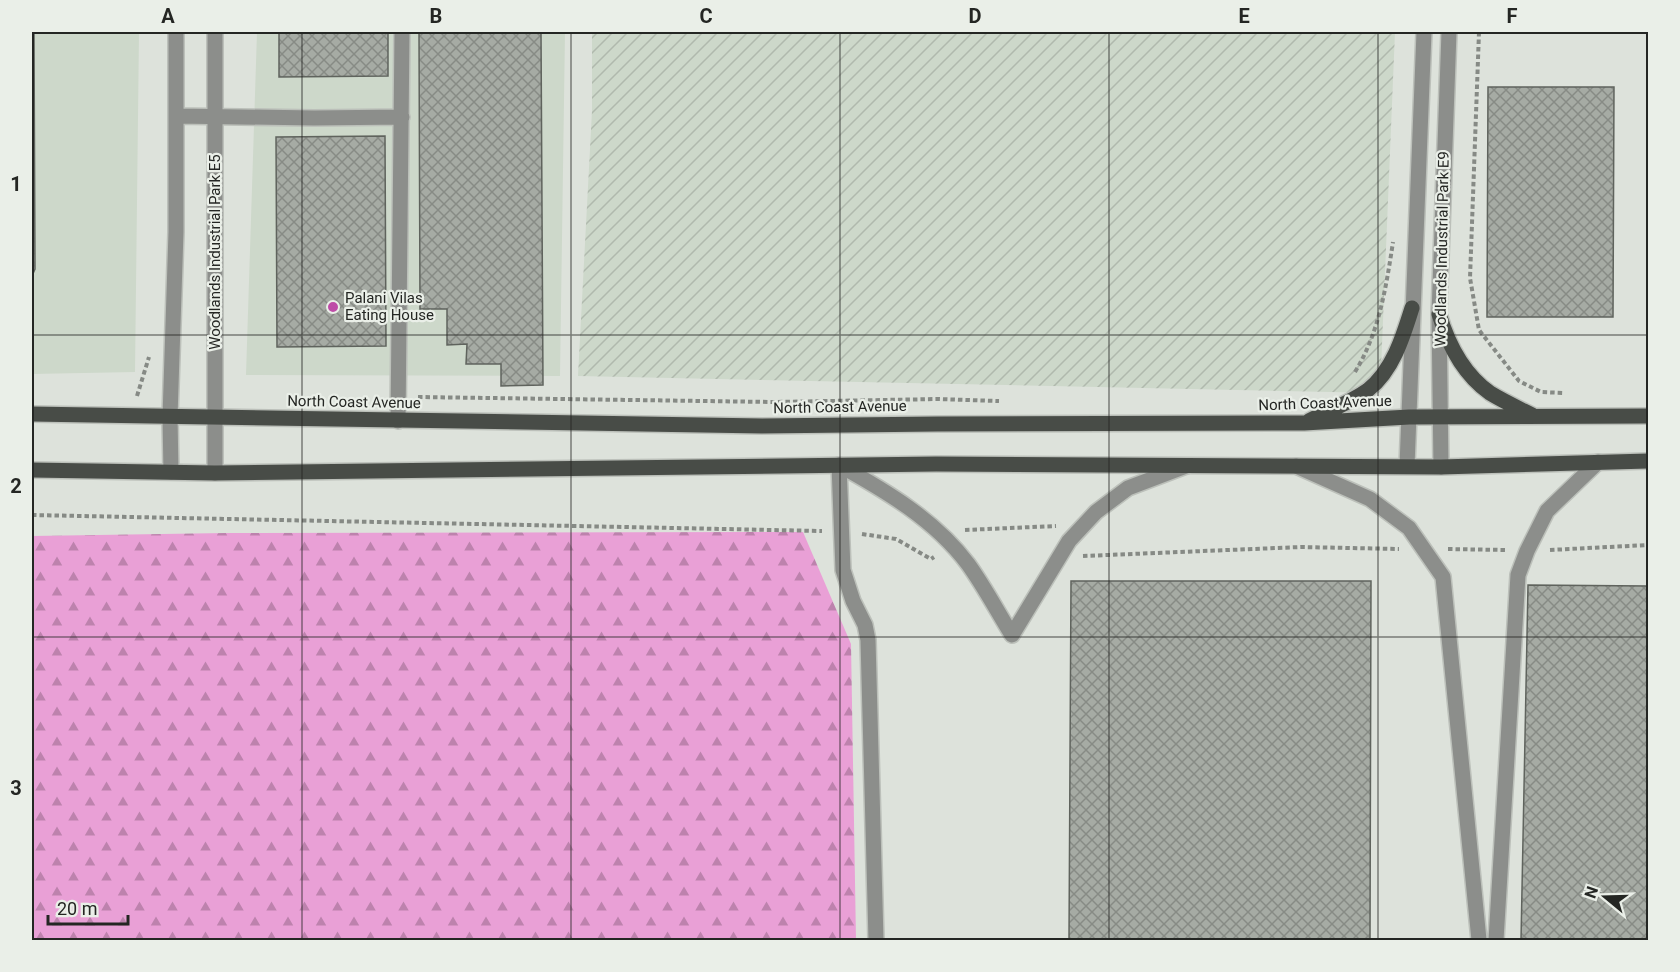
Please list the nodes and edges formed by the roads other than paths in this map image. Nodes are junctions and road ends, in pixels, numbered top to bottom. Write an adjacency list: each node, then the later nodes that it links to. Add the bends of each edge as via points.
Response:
1 (176, 32): 6 (street)
2 (215, 32): 7 (street, Woodlands Industrial Park E5)
3 (402, 32): 8 (street)
4 (1424, 32): 9 (street, Woodlands Industrial Park E9)
5 (1449, 32): 10 (street, Woodlands Industrial Park E9)
6 (177, 116): 7 (street); 15 (street)
7 (216, 117): 8 (street); 16 (street, Woodlands Industrial Park E5)
8 (402, 117): 18 (street)
9 (1412, 308): 17 (street, Woodlands Industrial Park E9); 19 (main road, via 1389,366 1368,390)
10 (1439, 314): 12 (street, Woodlands Industrial Park E9); 13 (main road, via 1446,338 1461,364 1489,392)
11 (32, 414): 15 (main road, North Coast Avenue)
12 (1442, 416): 13 (main road, North Coast Avenue); 17 (main road, North Coast Avenue); 26 (street, Woodlands Industrial Park E9)
13 (1533, 416): 14 (main road, North Coast Avenue)
14 (1648, 416)
15 (170, 417): 16 (main road, North Coast Avenue); 28 (street)
16 (214, 417): 18 (main road, North Coast Avenue); 29 (street, Woodlands Industrial Park E5)
17 (1409, 417): 19 (main road, North Coast Avenue); 25 (street, Woodlands Industrial Park E9)
18 (398, 421): 19 (main road, North Coast Avenue, via 762,426)
19 (1304, 423)
20 (1648, 461): 21 (main road)
21 (1598, 462): 26 (main road); 32 (street, via 1547,511 1518,575)
22 (839, 465): 23 (main road); 23 (street, via 879,487 950,543 968,564 1012,635 1069,541 1096,512 1128,488); 29 (main road); 30 (street, via 843,570 868,640)
23 (1189, 465): 24 (main road)
24 (1296, 466): 25 (main road); 31 (street, via 1370,500 1409,528 1443,577)
25 (1407, 466): 26 (main road)
26 (1441, 467)
27 (32, 470): 28 (main road)
28 (171, 472): 29 (main road)
29 (214, 472)
30 (876, 940)
31 (1479, 940)
32 (1496, 940)

